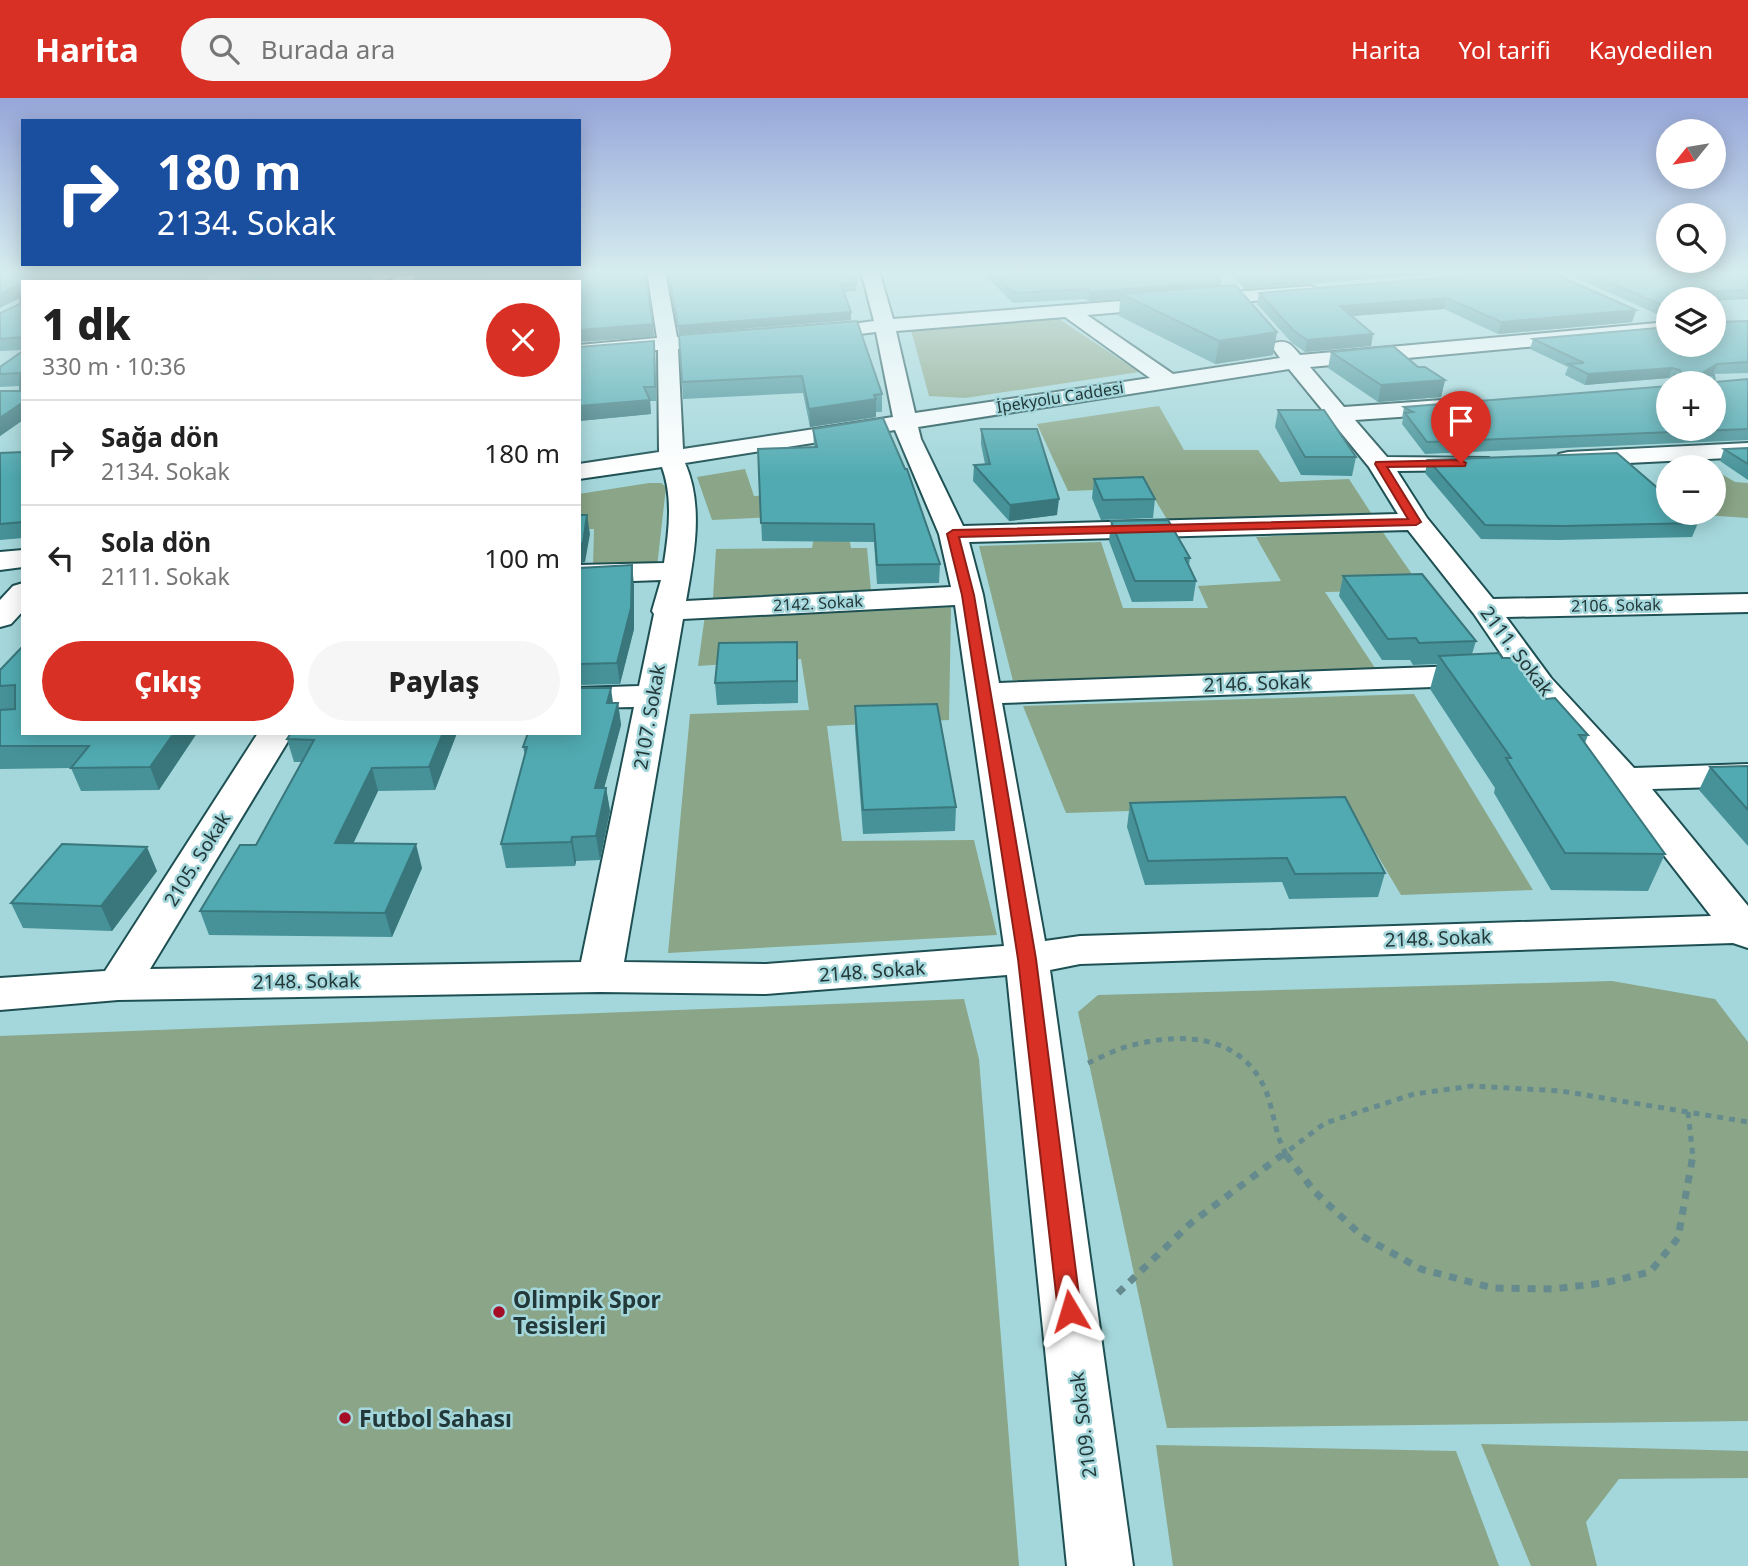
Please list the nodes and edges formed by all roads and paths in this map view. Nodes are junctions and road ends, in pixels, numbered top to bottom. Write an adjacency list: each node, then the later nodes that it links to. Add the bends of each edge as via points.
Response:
1 (702, 340): 6 (street)
2 (888, 340): 12 (street, 2109. Sokak)
3 (1109, 340): 9 (street)
4 (1275, 340): 8 (street, 2111. Sokak)
5 (1540, 340): 8 (street, İpekyolu Caddesi)
6 (668, 342): 7 (street); 14 (street, 2107. Sokak)
7 (581, 351)
8 (1295, 362): 9 (street, İpekyolu Caddesi); 11 (street, 2111. Sokak)
9 (1167, 380): 12 (street, İpekyolu Caddesi)
10 (1480, 404): 11 (street)
11 (1336, 414): 17 (street, 2111. Sokak)
12 (907, 420): 14 (street, İpekyolu Caddesi); 20 (street, 2109. Sokak, via 909,439)
13 (1748, 450): 15 (street)
14 (671, 458): 18 (street, İpekyolu Caddesi); 23 (street, 2107. Sokak, via 679,474 683,521)
15 (1542, 460)
16 (1502, 462): 17 (street)
17 (1380, 464): 19 (street, 2111. Sokak)
18 (581, 472)
19 (1416, 522): 20 (street); 28 (street, 2111. Sokak)
20 (953, 534): 26 (street, 2109. Sokak)
21 (21, 558): 22 (street)
22 (0, 561)
23 (677, 571): 24 (street); 29 (street, 2107. Sokak)
24 (581, 574)
25 (21, 594): 30 (street)
26 (968, 595): 29 (street, 2142. Sokak); 32 (street, 2109. Sokak)
27 (1748, 603): 28 (street, 2106. Sokak)
28 (1485, 608): 31 (street, 2111. Sokak)
29 (667, 611): 33 (street, 2107. Sokak)
30 (0, 618)
31 (1530, 673): 32 (street, 2146. Sokak); 37 (street, 2111. Sokak)
32 (985, 694): 39 (street, 2109. Sokak)
33 (653, 696): 34 (street); 40 (street, 2107. Sokak)
34 (581, 698)
35 (275, 735): 41 (street, 2105. Sokak)
36 (1748, 775): 37 (street)
37 (1623, 779): 38 (street, 2111. Sokak)
38 (1746, 931): 39 (street, 2148. Sokak, via 1080,950)
39 (1027, 959): 40 (street, 2148. Sokak, via 766,979); 43 (street, 2109. Sokak)
40 (600, 976): 41 (street, 2148. Sokak)
41 (118, 985): 42 (street, 2148. Sokak)
42 (0, 993)
43 (1042, 1083): 46 (path, via 1131,1045 1173,1038 1213,1041 1243,1057 1265,1089); 47 (street, 2109. Sokak)
44 (1688, 1112): 45 (path); 46 (path, via 1561,1091 1472,1086 1414,1094 1325,1123); 46 (path, via 1694,1161 1678,1238 1650,1272 1552,1289 1493,1288 1421,1269 1362,1236 1315,1192)
45 (1748, 1122)
46 (1286, 1153): 47 (path, via 1191,1223)
47 (1073, 1336): 48 (street, 2109. Sokak)
48 (1100, 1566)

